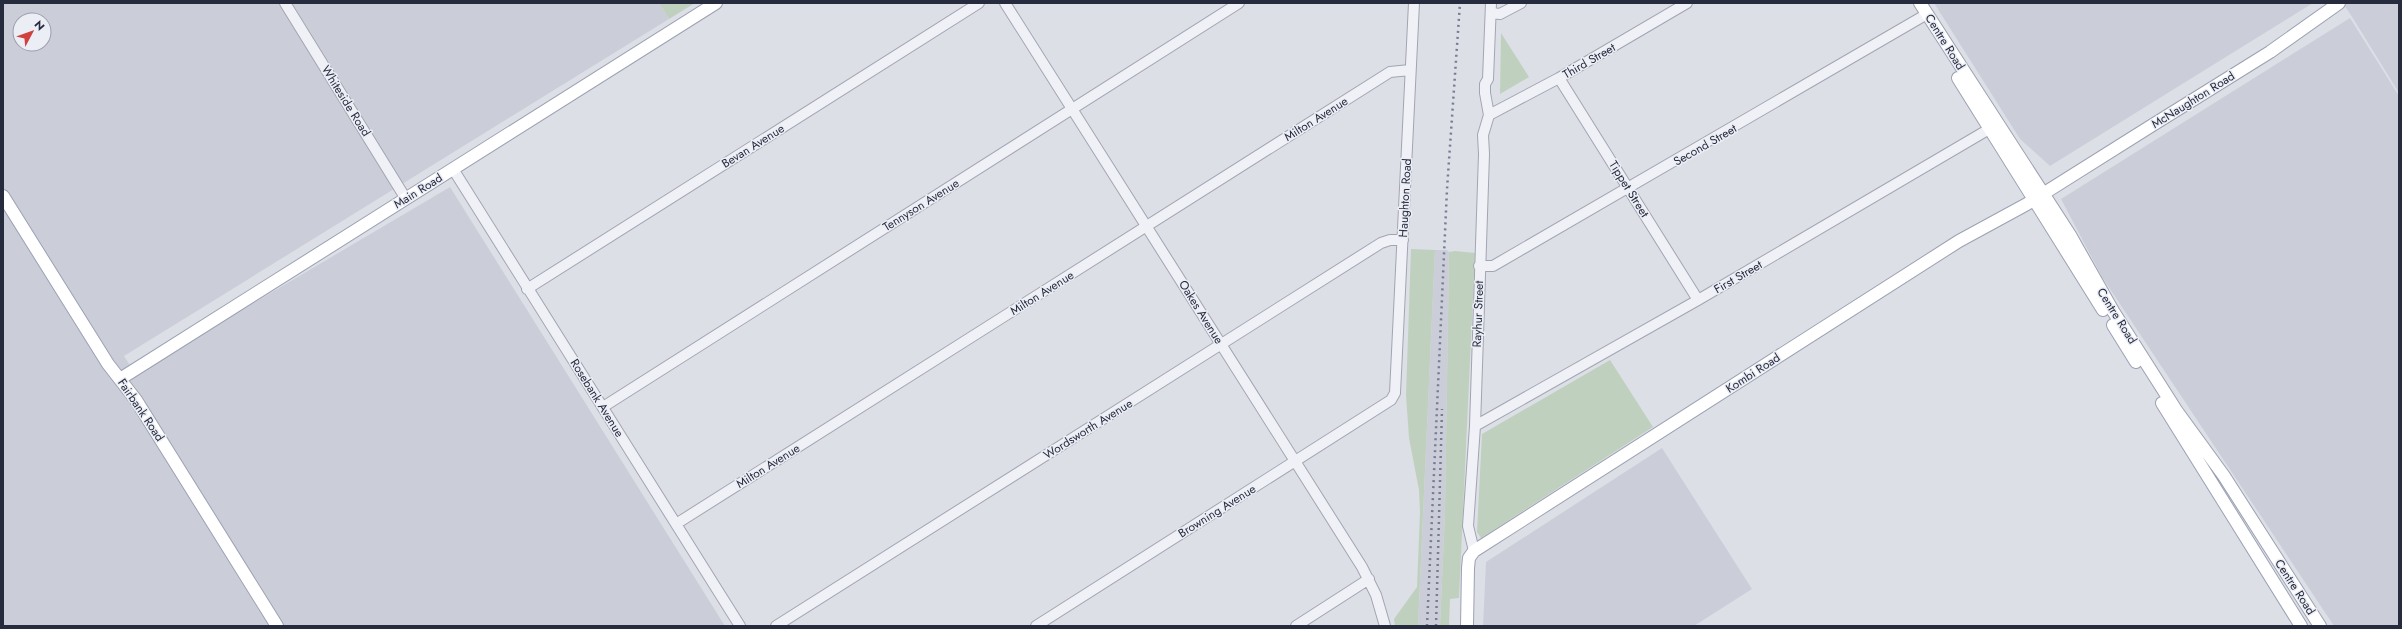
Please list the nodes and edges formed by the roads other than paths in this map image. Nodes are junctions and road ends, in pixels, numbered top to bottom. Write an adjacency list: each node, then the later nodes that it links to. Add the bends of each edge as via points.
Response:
1 (285, 3): 23 (street, Whiteside Road)
2 (716, 3): 19 (main road, Main Road)
3 (979, 3): 27 (street, Bevan Avenue)
4 (1005, 3): 16 (street, Oakes Avenue)
5 (1239, 3): 16 (street, Tennyson Avenue)
6 (1414, 3): 14 (street, Haughton Road)
7 (1521, 3): 12 (street, via 1500,14)
8 (1687, 3): 15 (street, Third Street)
9 (1911, 3): 13 (main road, Centre Road)
10 (1920, 3): 13 (main road, Centre Road)
11 (2335, 4): 22 (main road, McNaughton Road, via 2270,52)
12 (1491, 8): 17 (street, Rayhur Street, via 1488,79 1485,84)
13 (1924, 16): 18 (main road, Centre Road); 20 (street, Second Street)
14 (1410, 70): 24 (street, Milton Avenue, via 1390,72); 25 (street, Haughton Road)
15 (1559, 78): 17 (street, Third Street); 20 (street, Tippet Street)
16 (1072, 109): 24 (street, Oakes Avenue); 32 (street, Tennyson Avenue)
17 (1489, 115): 26 (street, Rayhur Street, via 1483,135)
18 (1994, 126): 22 (main road, Centre Road); 28 (street, First Street)
19 (453, 169): 23 (main road, Main Road); 27 (street, Rosebank Avenue)
20 (1629, 189): 26 (street, Second Street, via 1493,266); 28 (street, Tippet Street)
21 (3, 196): 30 (main road, Fairbank Road)
22 (2039, 196): 36 (main road, Kombi Road, via 1959,241); 45 (main road, Centre Road); 46 (main road, Centre Road, via 2176,410 2224,476)
23 (406, 199): 30 (main road, Main Road)
24 (1147, 226): 29 (street, Oakes Avenue); 35 (street, Milton Avenue)
25 (1402, 240): 29 (street, Wordsworth Avenue, via 1382,242); 31 (street, Haughton Road)
26 (1479, 266): 33 (street, Rayhur Street)
27 (527, 289): 32 (street, Rosebank Avenue)
28 (1698, 300): 33 (street, First Street)
29 (1221, 344): 34 (street, Oakes Avenue); 40 (street, Wordsworth Avenue)
30 (120, 379): 38 (main road, Fairbank Road, via 136,400)
31 (1395, 393): 34 (street, Browning Avenue, via 1384,405)
32 (603, 407): 35 (street, Rosebank Avenue)
33 (1475, 426): 36 (street, Rayhur Street, via 1468,526)
34 (1296, 462): 37 (street, Oakes Avenue); 41 (street, Browning Avenue)
35 (676, 524): 39 (street, Rosebank Avenue)
36 (1474, 550): 44 (main road, via 1469,558 1468,568)
37 (1369, 580): 42 (street); 43 (street, Oakes Avenue)
38 (276, 626)
39 (740, 626)
40 (776, 626)
41 (1036, 626)
42 (1296, 626)
43 (1385, 626)
44 (1467, 626)
45 (2301, 626)
46 (2320, 626)

